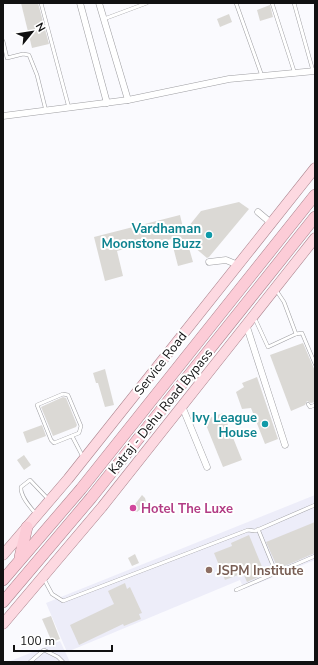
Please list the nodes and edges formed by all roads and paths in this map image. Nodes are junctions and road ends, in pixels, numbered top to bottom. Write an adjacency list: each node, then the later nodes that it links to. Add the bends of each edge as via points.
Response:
1 (41, 3): 15 (lane)
2 (80, 3): 14 (street)
3 (99, 3): 8 (street)
4 (147, 3): 8 (lane)
5 (236, 3): 12 (lane)
6 (272, 3): 11 (lane)
7 (294, 3): 10 (lane)
8 (104, 19): 13 (street)
9 (3, 41): 16 (lane, via 8,58 29,55)
10 (314, 71): 11 (street)
11 (295, 74): 12 (street)
12 (262, 76): 13 (street, via 230,78)
13 (128, 100): 14 (street)
14 (107, 103): 15 (street)
15 (69, 108): 16 (street)
16 (46, 111): 17 (street)
17 (3, 116)
18 (315, 168): 22 (main road, Service Road)
19 (315, 195): 44 (highway, Katraj - Dehu Road Bypass, via 81,489)
20 (258, 212): 22 (street)
21 (315, 217): 49 (highway, Katraj - Dehu Road Bypass, via 91,498)
22 (271, 223): 25 (main road, Service Road)
23 (315, 240): 26 (main road)
24 (209, 262): 25 (street, via 226,260)
25 (238, 265): 35 (main road, Service Road)
26 (275, 288): 27 (main road); 28 (lane, via 284,302)
27 (249, 322): 28 (lane, via 256,321 268,347); 32 (main road); 34 (street)
28 (296, 334): 29 (lane, via 302,333)
29 (315, 364)
30 (308, 404): 31 (lane, via 310,407)
31 (315, 405)
32 (182, 406): 36 (street); 46 (main road, via 102,507)
33 (72, 436): 33 (lane, via 79,433 81,426 68,395 63,394 38,404 54,443); 35 (lane)
34 (285, 445)
35 (84, 459): 37 (main road, Service Road)
36 (207, 467)
37 (49, 500): 39 (main road, Service Road); 39 (lane, via 30,480 21,486 22,494)
38 (315, 505): 41 (lane)
39 (37, 515): 40 (main road, Service Road)
40 (27, 527): 42 (main road, Service Road); 44 (highway)
41 (258, 529): 45 (lane); 46 (lane, via 248,530 63,601 52,594)
42 (3, 555)
43 (315, 556): 45 (lane)
44 (20, 560): 47 (highway, Katraj - Dehu Road Bypass)
45 (276, 573): 48 (lane)
46 (42, 577): 50 (main road)
47 (3, 580)
48 (236, 590)
49 (3, 602)
50 (3, 624)
51 (30, 662): 52 (lane, via 44,650)
52 (63, 662)

